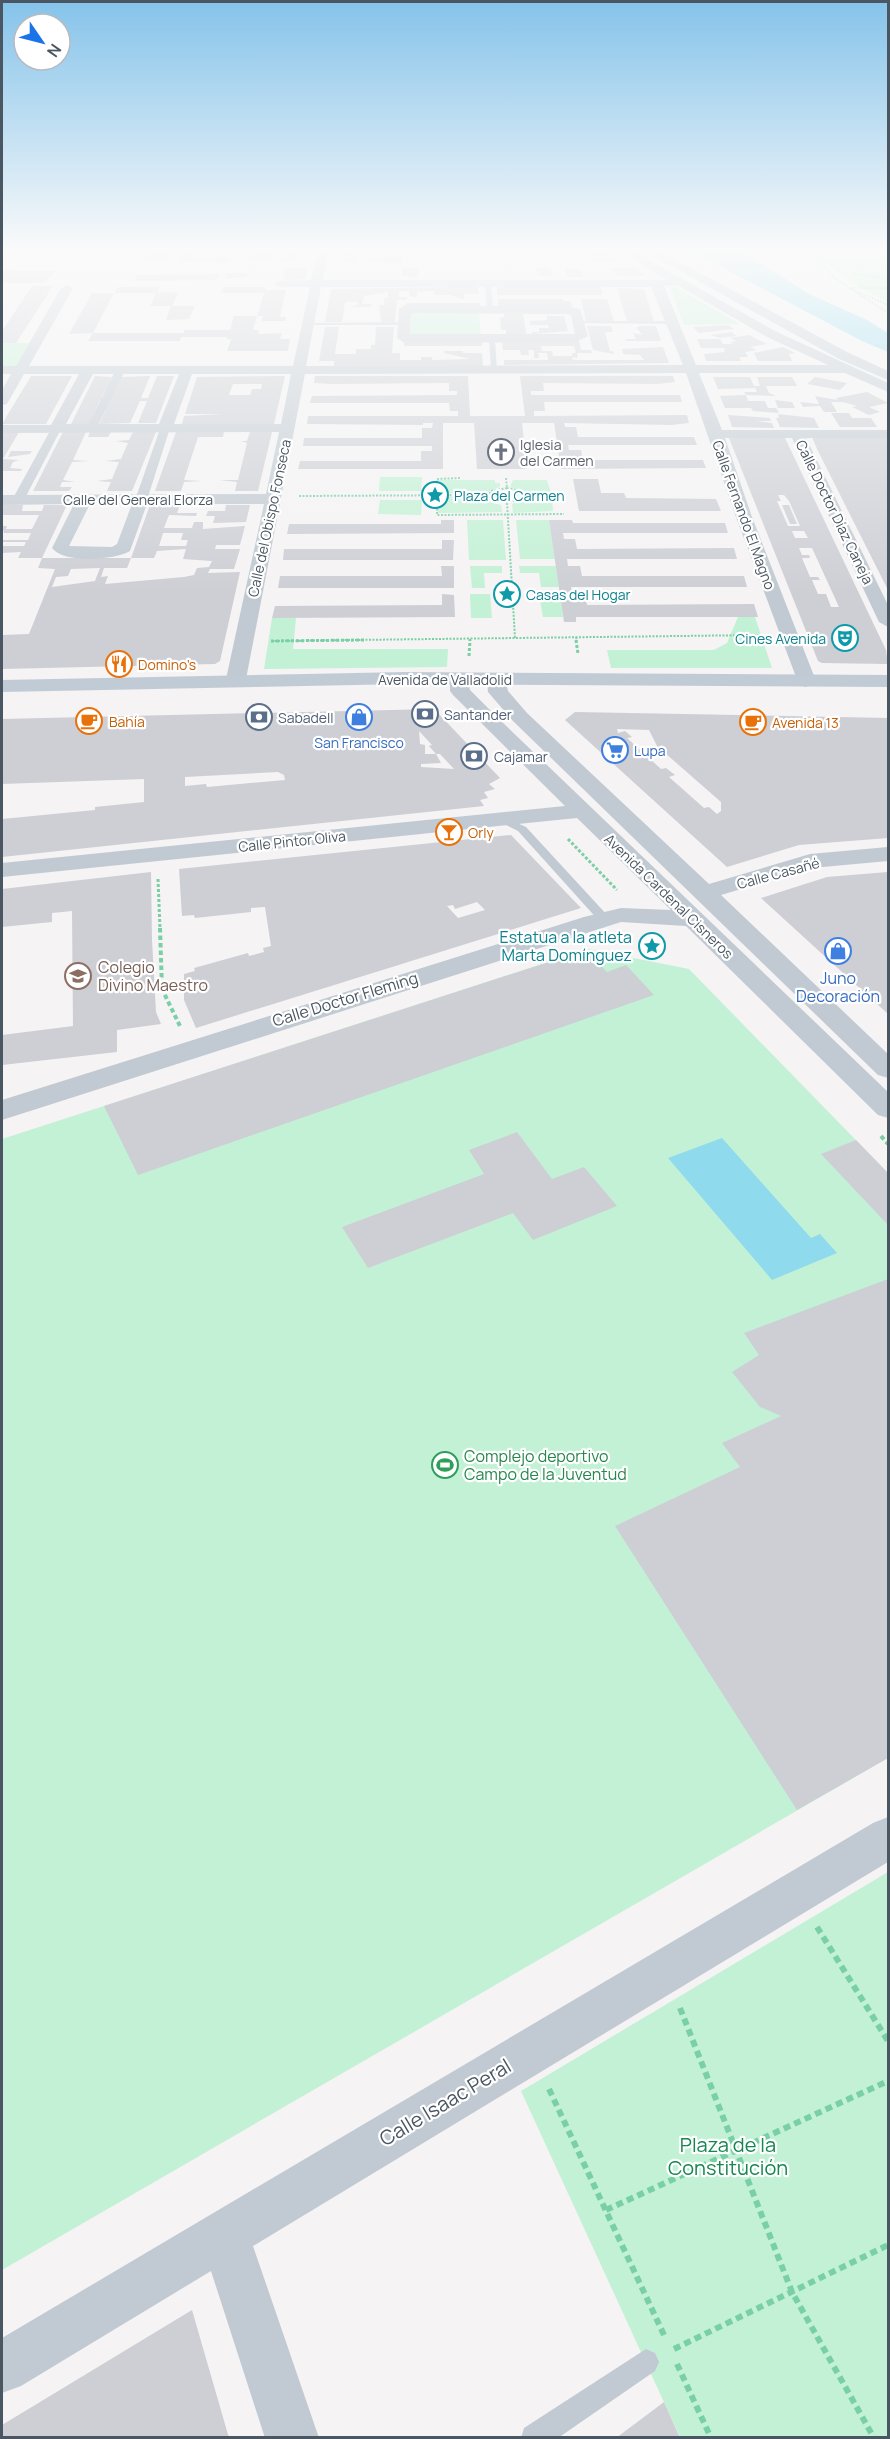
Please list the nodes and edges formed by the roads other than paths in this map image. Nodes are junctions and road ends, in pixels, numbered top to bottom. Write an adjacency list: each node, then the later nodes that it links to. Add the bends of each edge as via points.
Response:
1 (23, 365): 13 (street)
2 (301, 365): 9 (street, Calle del Obispo Fonseca)
3 (494, 365): 15 (lane)
4 (690, 365): 10 (street, Calle Fernando El Magno)
5 (836, 365): 11 (street)
6 (863, 365): 16 (street)
7 (121, 369): 8 (street); 14 (street); 23 (street)
8 (187, 369): 9 (street); 19 (street)
9 (300, 369): 15 (street); 20 (street, Calle del Obispo Fonseca)
10 (692, 369): 11 (street); 15 (street); 24 (street, Calle Fernando El Magno)
11 (845, 369): 17 (street)
12 (2, 370): 13 (street)
13 (20, 370): 14 (street); 18 (street)
14 (88, 370): 22 (street)
15 (494, 370)
16 (888, 376)
17 (888, 388)
18 (2, 401)
19 (165, 428): 20 (street); 23 (street); 30 (street)
20 (288, 428): 27 (street, Calle del Obispo Fonseca)
21 (2, 429): 22 (street)
22 (56, 429): 23 (street); 28 (street)
23 (91, 429)
24 (715, 434): 25 (street); 33 (street, Calle Fernando El Magno)
25 (796, 434): 26 (street); 31 (street, Calle Doctor Díaz Caneja)
26 (888, 434)
27 (274, 498): 30 (street, Calle del General Elorza); 32 (street, Calle del Obispo Fonseca)
28 (10, 500): 29 (street, Calle del General Elorza)
29 (84, 500): 30 (street, Calle del General Elorza); 30 (street, via 60,548 71,553 116,552 124,546)
30 (141, 500)
31 (888, 622)
32 (236, 679): 35 (main road, Avenida de Valladolid); 37 (main road, Avenida de Valladolid)
33 (806, 681): 34 (main road, Avenida de Valladolid); 36 (main road, Avenida de Valladolid)
34 (888, 681)
35 (460, 685): 36 (main road, Avenida de Valladolid); 39 (main road, Avenida de Valladolid); 40 (street, Avenida Cardenal Cisneros)
36 (497, 685): 38 (main road, Avenida de Valladolid); 44 (street, Avenida Cardenal Cisneros)
37 (2, 686)
38 (888, 696)
39 (2, 698)
40 (582, 812): 41 (street, Calle Pintor Oliva); 46 (street, Avenida Cardenal Cisneros)
41 (502, 819): 43 (street, Calle Pintor Oliva); 45 (lane, via 522,828)
42 (888, 854): 44 (street, Calle Casañé, via 810,861)
43 (2, 870)
44 (704, 893): 47 (street, Avenida Cardenal Cisneros)
45 (604, 919): 46 (street, Calle Doctor Fleming, via 621,915); 49 (street, Calle Doctor Fleming)
46 (694, 919): 48 (street, Avenida Cardenal Cisneros)
47 (888, 1069)
48 (888, 1108)
49 (2, 1110)
50 (888, 1838): 51 (street, Calle Isaac Peral)
51 (224, 2235): 53 (street, Calle Isaac Peral); 54 (street)
52 (646, 2362): 55 (lane)
53 (2, 2367)
54 (292, 2438)
55 (534, 2438)

